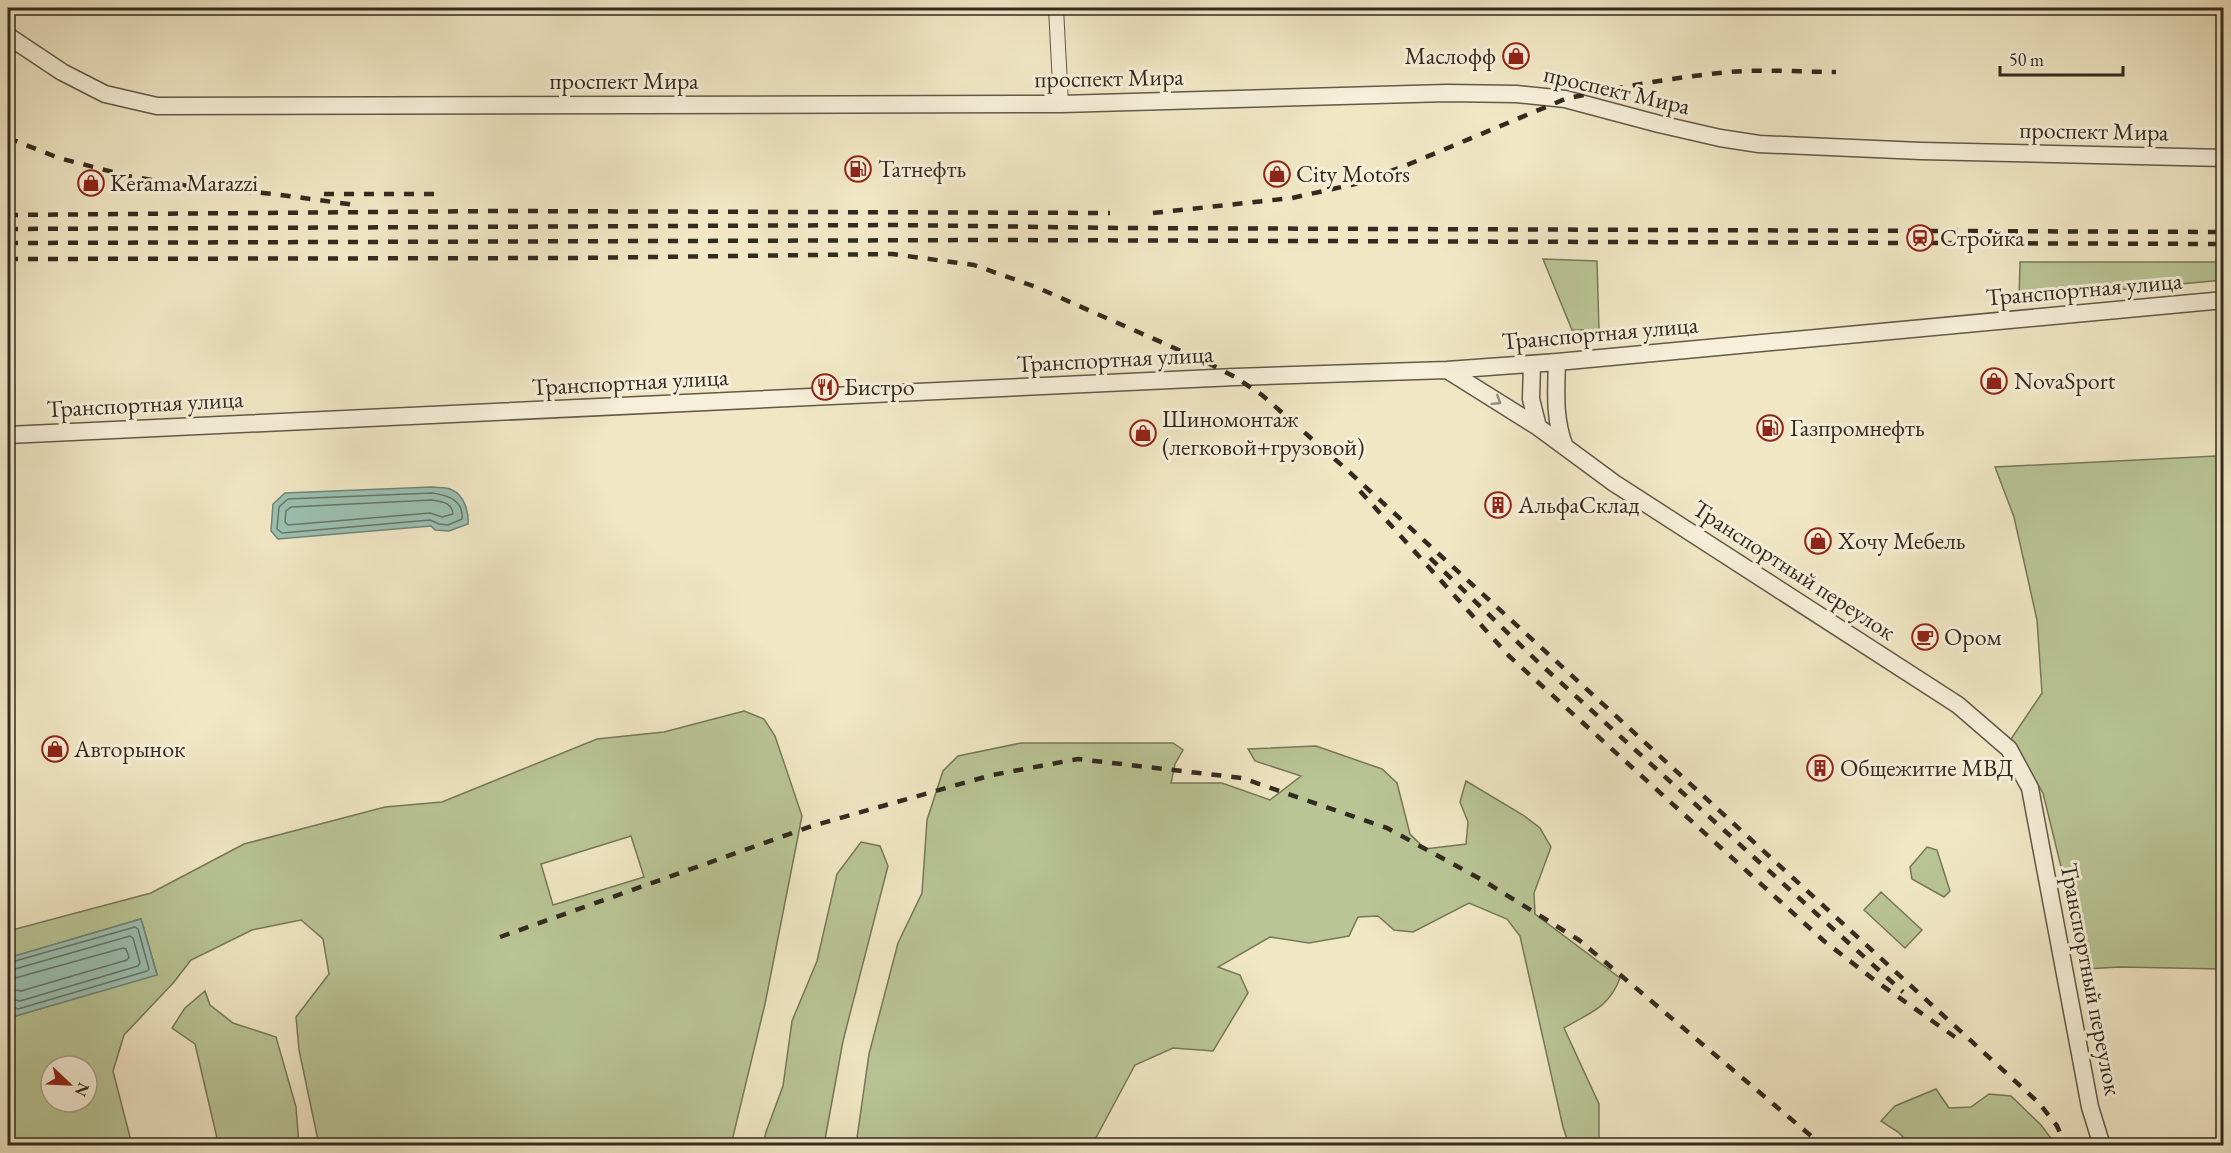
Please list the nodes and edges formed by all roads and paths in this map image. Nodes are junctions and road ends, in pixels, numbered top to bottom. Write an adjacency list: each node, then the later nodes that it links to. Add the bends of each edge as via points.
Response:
1 (1056, 8): 3 (street)
2 (8, 36): 3 (street, проспект Мира, via 62,72 105,94 157,106)
3 (1061, 104): 4 (street, проспект Мира, via 1516,93 1566,99 1669,126 1760,144)
4 (2223, 158)
5 (2223, 300): 6 (street, Транспортная улица)
6 (1557, 362): 7 (street, Транспортная улица); 11 (street, via 1555,396 1559,431)
7 (1532, 364): 8 (street, Транспортная улица); 9 (street, via 1531,399)
8 (1447, 370): 9 (street, Транспортный переулок, one-way to 9); 10 (street, Транспортная улица)
9 (1538, 427): 11 (street, Транспортный переулок)
10 (8, 435)
11 (1566, 447): 12 (street, Транспортный переулок, via 1614,483 1958,705 2009,749 2030,788 2090,1107)
12 (2102, 1146)

